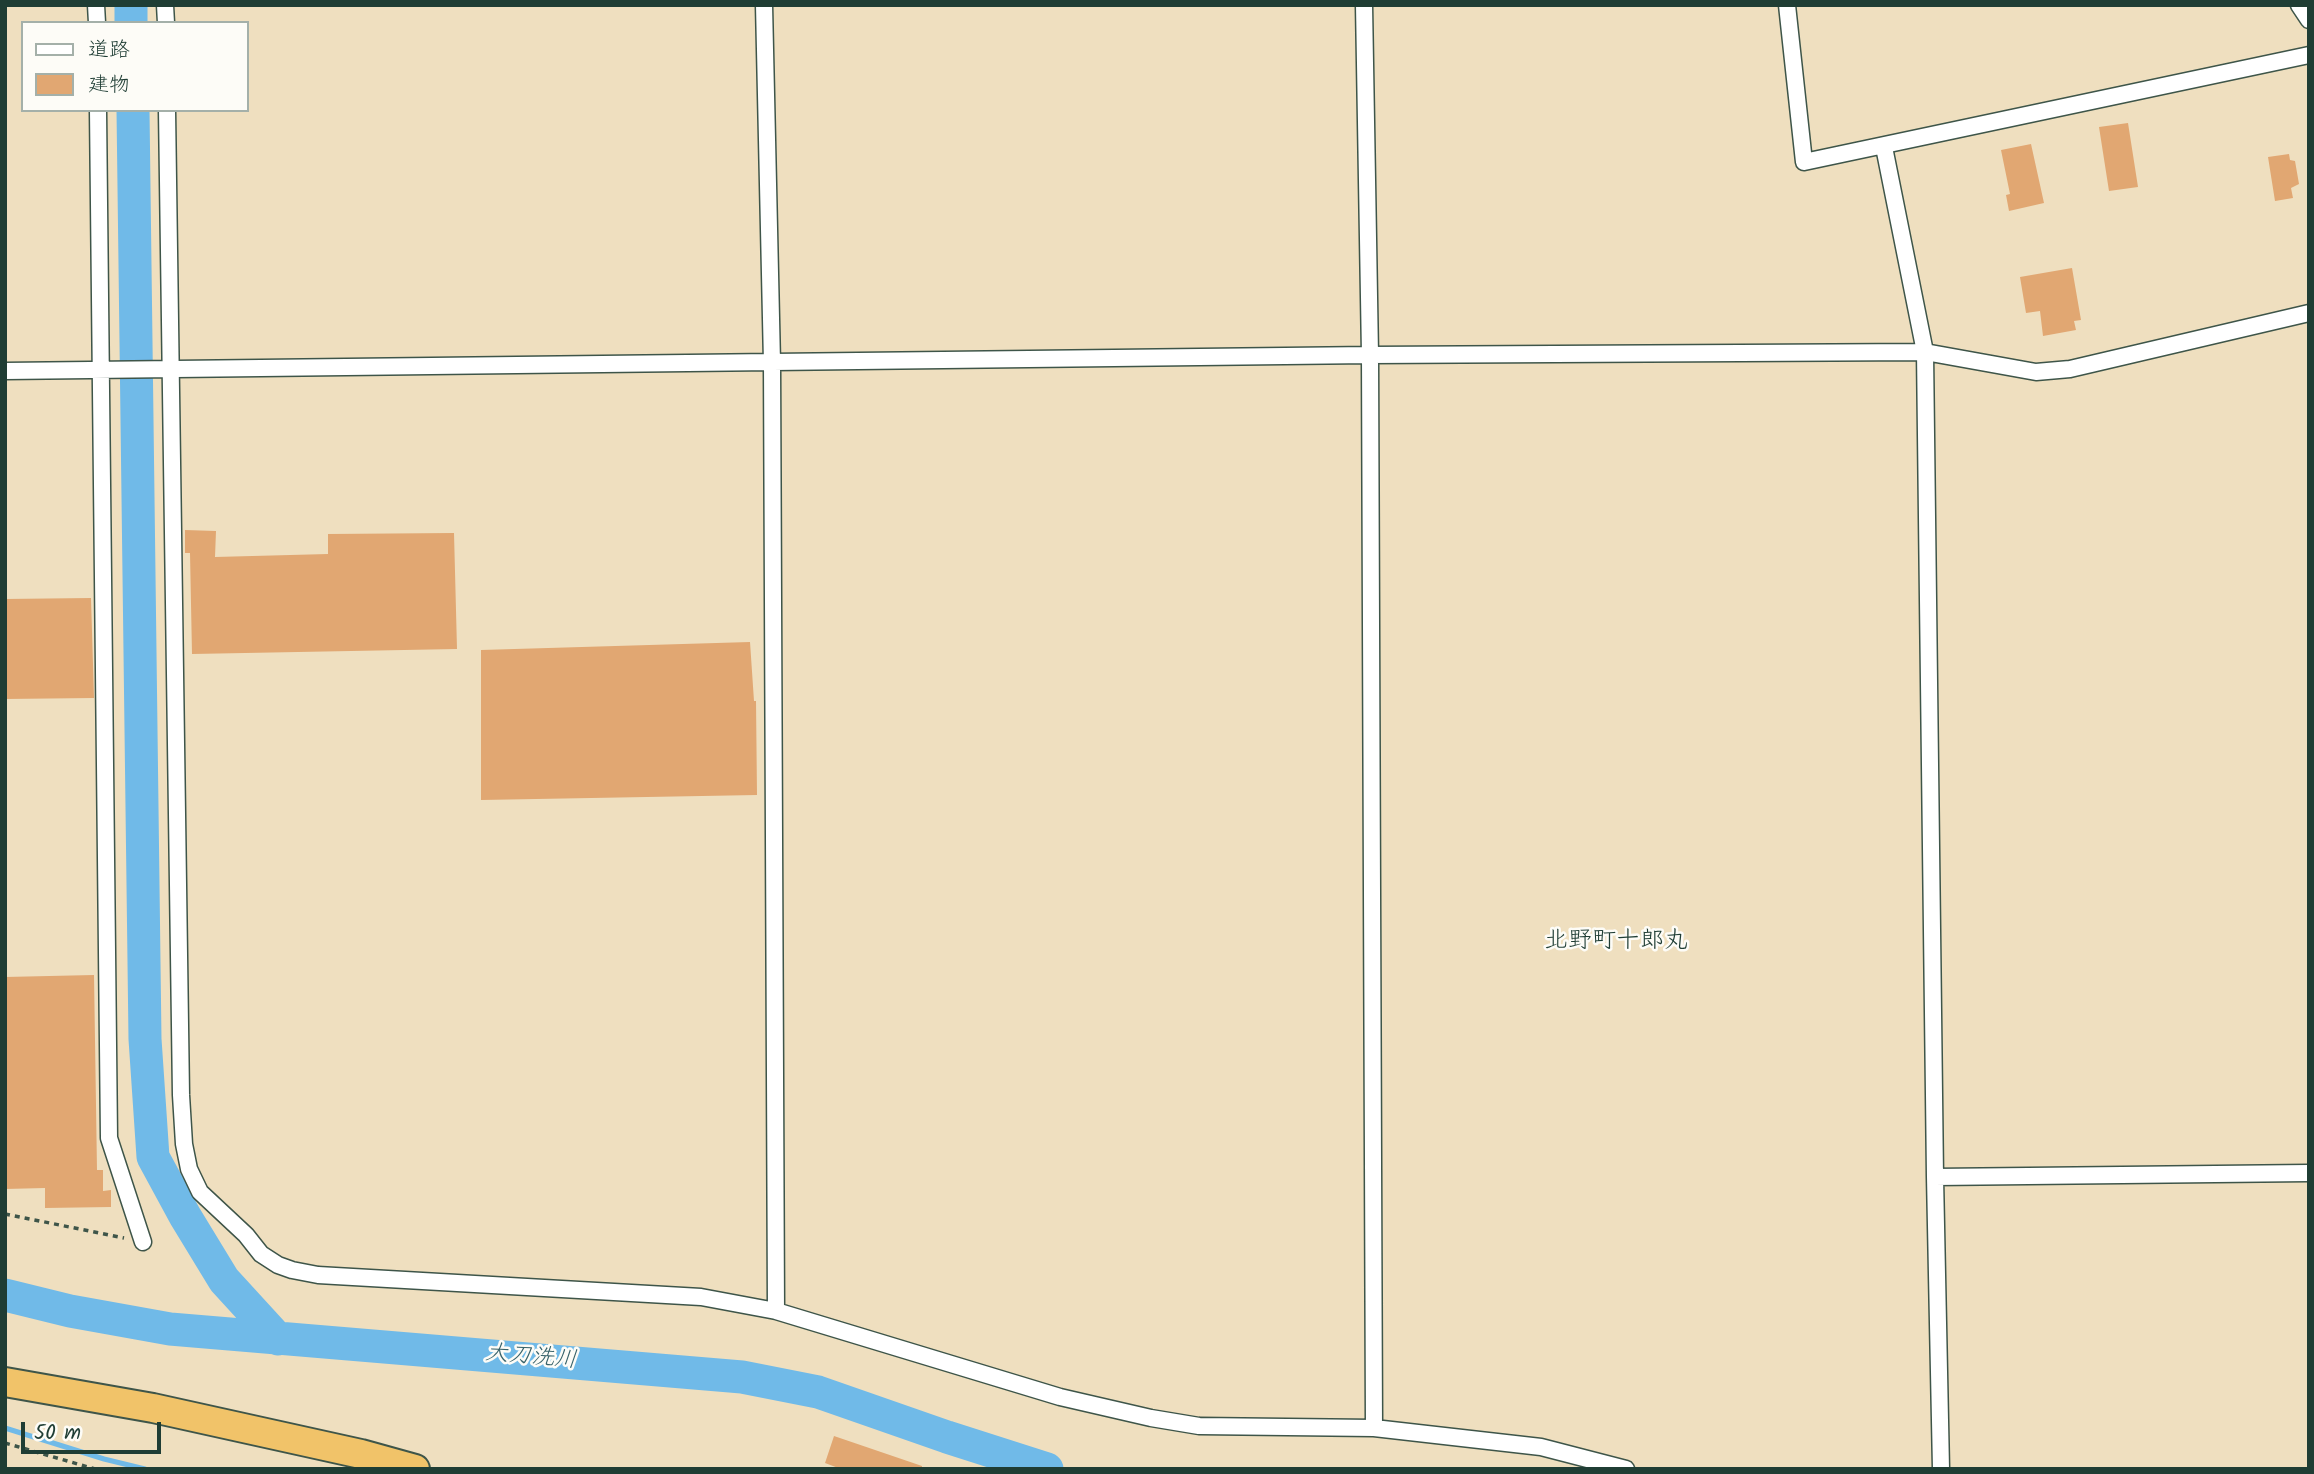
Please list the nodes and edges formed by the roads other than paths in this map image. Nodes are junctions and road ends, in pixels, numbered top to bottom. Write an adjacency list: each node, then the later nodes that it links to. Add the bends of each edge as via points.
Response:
1 (764, 5): 13 (street)
2 (1364, 5): 12 (street)
3 (1787, 5): 9 (street, via 1804,162)
4 (2300, 5): 5 (street)
5 (2309, 20)
6 (2309, 55): 9 (street)
7 (98, 112): 14 (street)
8 (167, 112): 15 (street)
9 (1884, 146): 11 (street)
10 (2309, 313): 11 (street, via 2070,369 2036,372)
11 (1925, 352): 12 (street); 18 (street)
12 (1370, 355): 13 (street); 22 (street)
13 (772, 363): 15 (street); 20 (street)
14 (107, 370): 15 (street); 16 (street); 19 (street, via 109,1138)
15 (167, 370): 20 (street, via 181,1095 184,1144 200,1192 261,1254 292,1270 701,1297)
16 (5, 371)
17 (2309, 1173): 18 (street)
18 (1935, 1177): 25 (street)
19 (143, 1242)
20 (776, 1311): 22 (street, via 1060,1397 1151,1418 1199,1426)
21 (5, 1382): 23 (highway, via 153,1408)
22 (1374, 1428): 24 (street, via 1541,1447)
23 (415, 1469)
24 (1626, 1469)
25 (1941, 1469)

